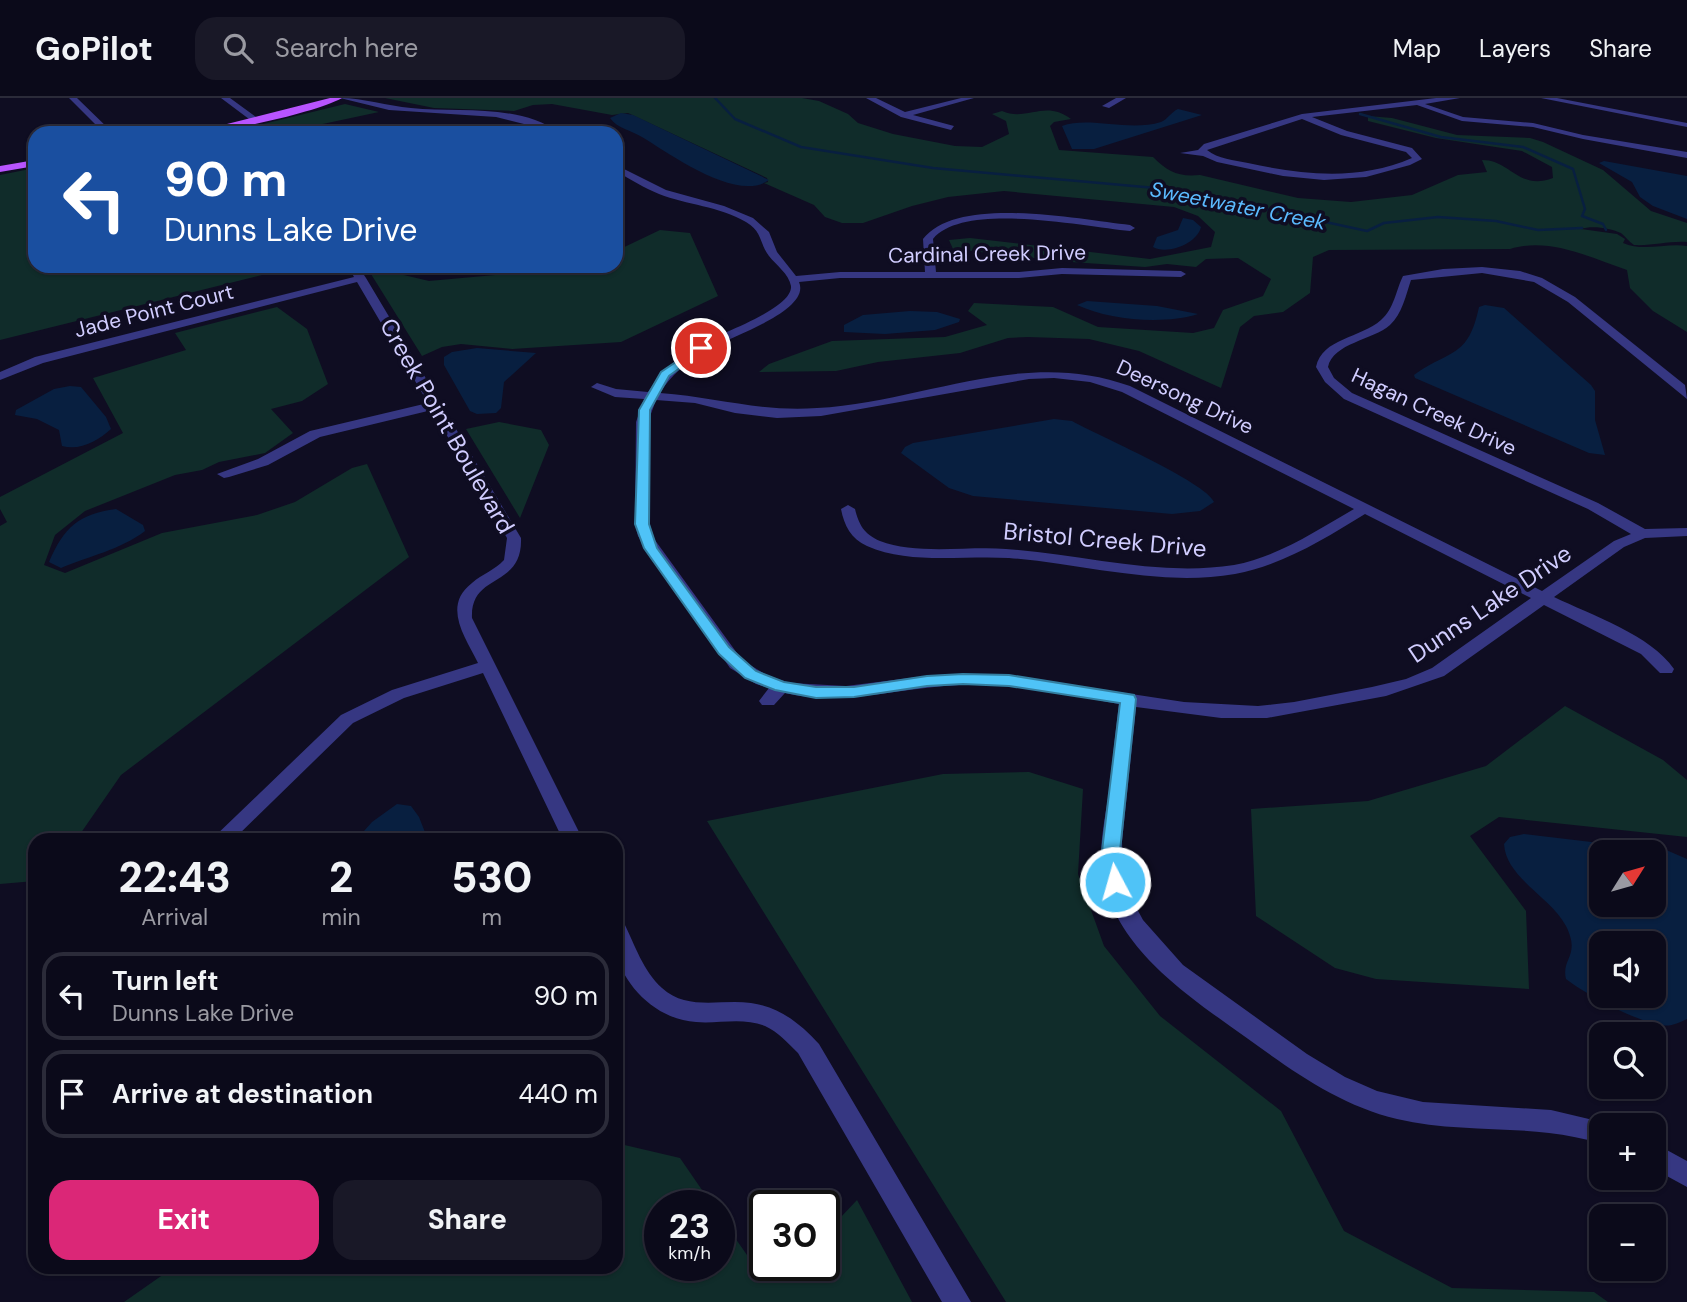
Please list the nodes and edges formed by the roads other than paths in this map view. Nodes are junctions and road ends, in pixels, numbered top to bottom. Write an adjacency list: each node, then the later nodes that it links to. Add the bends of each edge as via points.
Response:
1 (73, 98): 18 (street)
2 (225, 98): 16 (street)
3 (344, 98): 13 (street)
4 (366, 98): 13 (street)
5 (870, 98): 14 (street)
6 (970, 98): 14 (street)
7 (1122, 98): 12 (street)
8 (1456, 98): 11 (street)
9 (1545, 98): 17 (street)
10 (332, 99): 16 (main road)
11 (1418, 103): 15 (street); 24 (street, via 1462,119 1533,125)
12 (1106, 106)
13 (392, 107): 20 (street, via 506,115)
14 (904, 115): 21 (street)
15 (1301, 116): 23 (street, via 1207,146); 23 (street, via 1409,150 1418,159 1362,177 1340,179 1285,174)
16 (256, 120): 19 (main road)
17 (1687, 125)
18 (102, 126)
19 (228, 126)
20 (542, 126)
21 (951, 128)
22 (1184, 153): 23 (street)
23 (1204, 153)
24 (1687, 155)
25 (28, 164): 26 (main road)
26 (0, 169)
27 (623, 172): 33 (street, via 663,192 750,220 766,234 772,253)
28 (1130, 228): 32 (street, via 1004,215 969,219 941,228 928,239)
29 (353, 273): 34 (street, Jade Point Court, via 39,360)
30 (358, 273): 38 (street, Creek Point Boulevard)
31 (1181, 274): 32 (street, Cardinal Creek Drive)
32 (931, 275): 33 (street, Cardinal Creek Drive)
33 (793, 279): 37 (street, Dunns Lake Drive, via 794,296 786,305 679,362)
34 (0, 376)
35 (597, 387): 37 (street, Deersong Drive)
36 (1687, 395): 43 (street, Hagan Creek Drive, via 1557,289 1532,275 1492,271 1408,278 1385,323 1328,352 1323,361 1331,384 1348,396 1593,506)
37 (651, 396): 40 (street, Deersong Drive, via 695,398 777,414 821,412 1029,375 1082,376 1126,389); 47 (street, Dunns Lake Drive, via 642,422 645,536 736,664 750,675)
38 (435, 405): 39 (street, via 315,434 263,462); 45 (street, Creek Point Boulevard, via 514,538 511,563 465,602 464,618)
39 (224, 474)
40 (1364, 508): 41 (street, Bristol Creek Drive, via 1259,565 1204,573 1023,555 897,551 863,538 852,528); 44 (street, Deersong Drive)
41 (848, 509)
42 (1687, 532): 43 (street, Dunns Lake Drive)
43 (1642, 534): 44 (street, Dunns Lake Drive, via 1619,544)
44 (1541, 597): 46 (street, Deersong Drive, via 1647,650); 48 (street, Dunns Lake Drive, via 1438,672 1390,690 1261,712 1199,710)
45 (488, 666): 50 (street, via 365,707); 51 (street, Creek Point Boulevard)
46 (1666, 669)
47 (781, 686): 48 (street, Dunns Lake Drive, via 854,692 927,681 1009,680); 49 (street)
48 (1128, 699): 53 (street, via 1111,851 1115,882 1132,921 1165,963 1318,1074 1358,1094 1395,1108 1436,1115 1531,1118)
49 (768, 701)
50 (228, 833)
51 (570, 833)
52 (623, 944): 56 (street, via 654,996 677,1011 739,1012 767,1017 792,1030 811,1051)
53 (1589, 1128)
54 (1666, 1163): 55 (street)
55 (1687, 1175)
56 (957, 1302)

